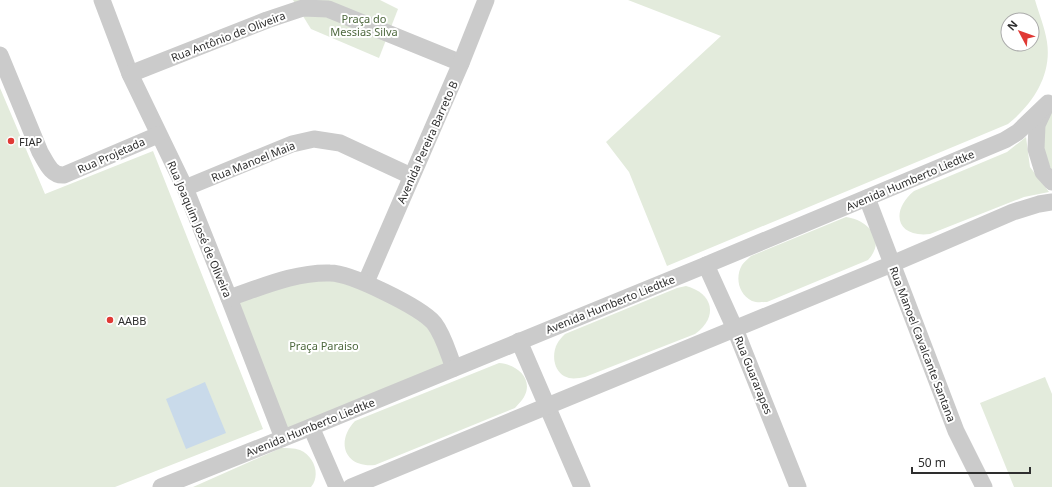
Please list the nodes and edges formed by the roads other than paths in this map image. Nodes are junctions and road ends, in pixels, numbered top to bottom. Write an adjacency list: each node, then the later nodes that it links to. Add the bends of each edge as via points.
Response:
1 (102, 0): 5 (street, Rua Joaquim José de Oliveira)
2 (486, 0): 4 (street, Avenida Pereira Barreto B)
3 (0, 55): 7 (street, Rua Projetada, via 40,152 49,167 59,176)
4 (461, 62): 5 (street, Rua Antônio de Oliveira, via 328,8 303,8); 8 (street, Avenida Pereira Barreto B)
5 (130, 74): 7 (street, Rua Joaquim José de Oliveira)
6 (1050, 100): 9 (street, via 1037,124 1036,149 1043,172); 11 (street, Avenida Humberto Liedtke, via 1018,132 1005,140)
7 (158, 134): 10 (street, Rua Joaquim José de Oliveira)
8 (412, 176): 10 (street, Rua Manoel Maia, via 340,143 314,139 292,144); 15 (street, Avenida Pereira Barreto B)
9 (1052, 182)
10 (185, 188): 16 (street, Rua Joaquim José de Oliveira)
11 (867, 198): 13 (street, Rua Manoel Cavalcante Santana); 14 (street, Avenida Humberto Liedtke)
12 (1052, 202): 13 (street, via 1013,212)
13 (892, 264): 17 (street); 28 (street, Rua Manoel Cavalcante Santana, via 956,431)
14 (706, 265): 17 (street, Rua Guararapes); 18 (street, Avenida Humberto Liedtke)
15 (366, 282): 16 (street, via 332,272 300,275); 19 (street, via 411,307 433,323 443,339)
16 (230, 298): 22 (street, Rua Joaquim José de Oliveira)
17 (735, 329): 20 (street); 27 (street, Rua Guararapes)
18 (519, 341): 19 (street, Avenida Humberto Liedtke); 20 (street)
19 (454, 368): 21 (street, Avenida Humberto Liedtke)
20 (546, 406): 25 (street); 26 (street)
21 (311, 427): 22 (street, Avenida Humberto Liedtke); 24 (street)
22 (283, 438): 23 (street, Avenida Humberto Liedtke)
23 (161, 487)
24 (337, 487)
25 (351, 487)
26 (582, 487)
27 (798, 487)
28 (984, 487)

